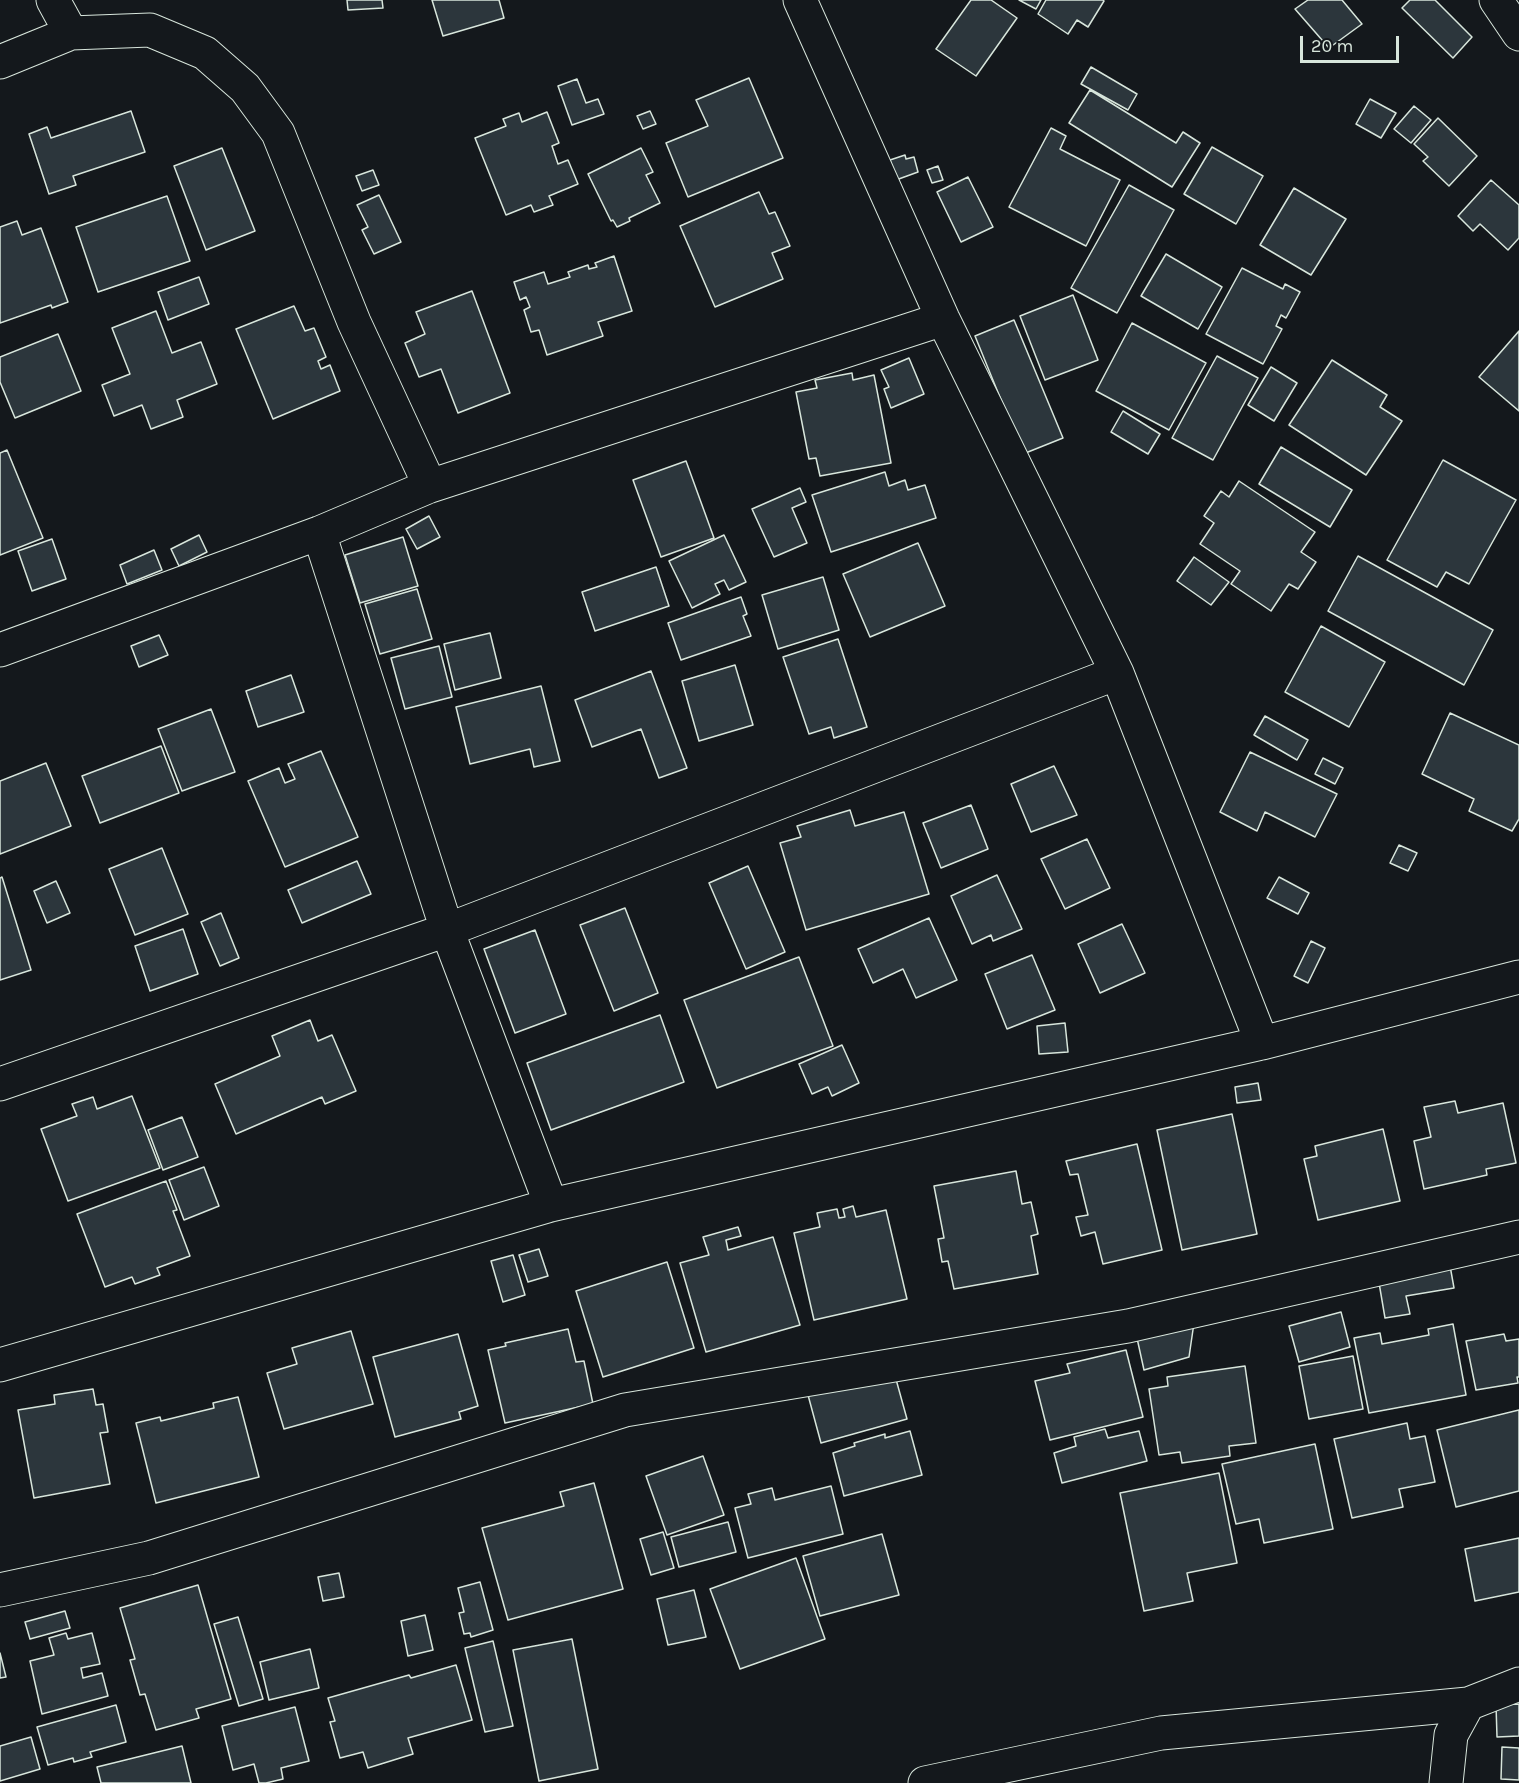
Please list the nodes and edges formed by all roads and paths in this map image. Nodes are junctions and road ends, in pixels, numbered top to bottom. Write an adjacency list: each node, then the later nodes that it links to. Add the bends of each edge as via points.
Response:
1 (53, 0): 4 (street)
2 (801, 0): 7 (street)
3 (1496, 0): 5 (street)
4 (71, 33): 6 (street); 8 (street, via 150,30 205,53 245,88 278,133 354,322)
5 (1519, 34)
6 (0, 62)
7 (943, 320): 8 (street); 11 (street)
8 (430, 486): 9 (street)
9 (319, 533): 10 (street); 12 (street)
10 (0, 650)
11 (1117, 673): 12 (street); 14 (street)
12 (447, 930): 15 (street); 16 (street)
13 (1519, 977): 14 (street)
14 (1262, 1043): 16 (street)
15 (0, 1084)
16 (551, 1205): 18 (street)
17 (1519, 1237): 19 (street, via 1128,1326 625,1410 149,1558)
18 (0, 1365)
19 (0, 1590)
20 (1519, 1684): 21 (street)
21 (1468, 1704): 22 (street, via 1161,1733); 23 (street, via 1452,1735)
22 (925, 1783)
23 (1446, 1783)

